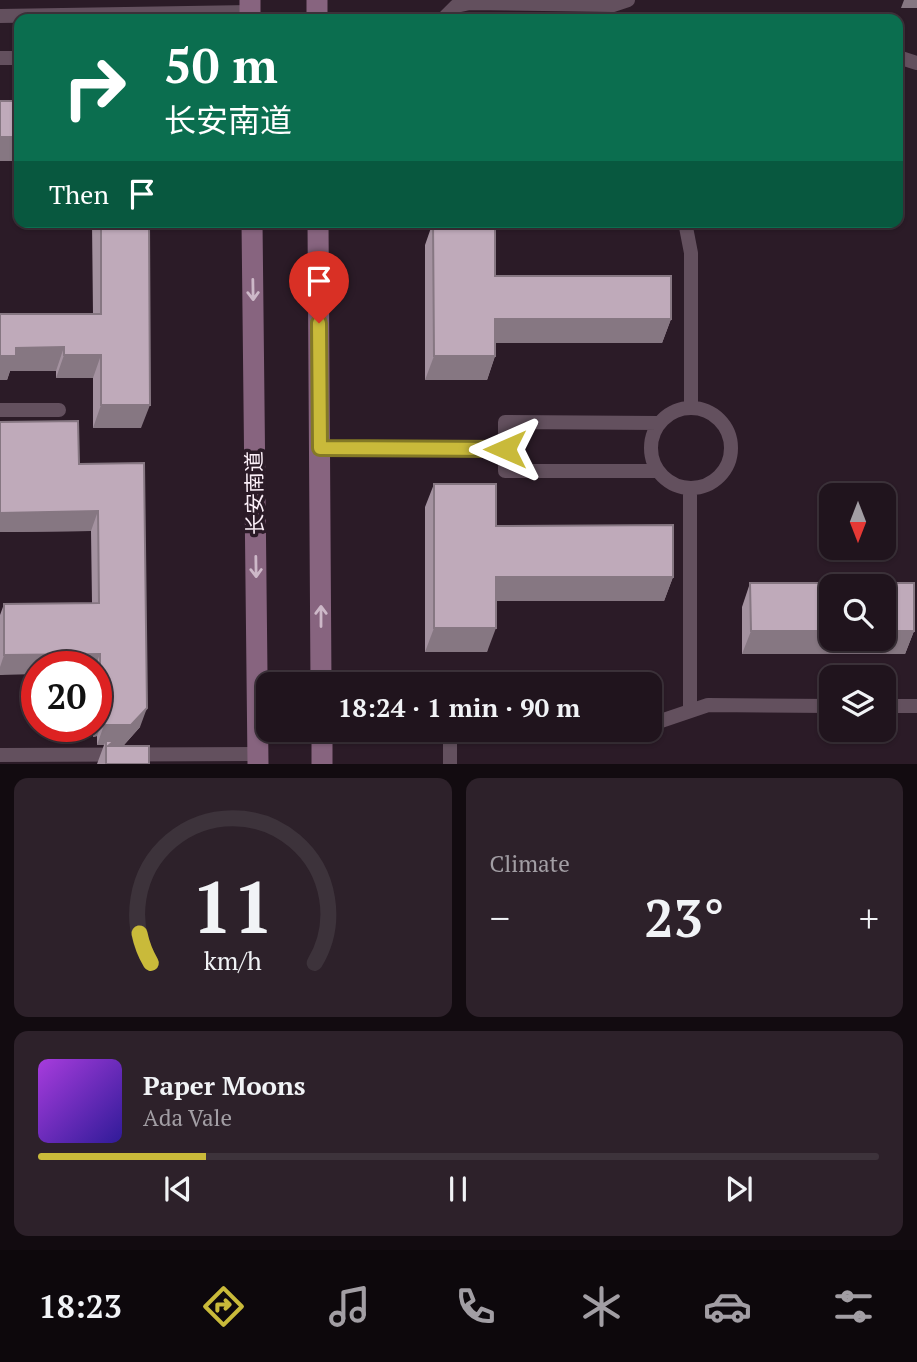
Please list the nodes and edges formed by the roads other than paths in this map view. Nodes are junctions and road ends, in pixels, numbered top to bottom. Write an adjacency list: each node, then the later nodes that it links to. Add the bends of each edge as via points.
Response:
1 (628, 0): 4 (lane, via 613,5 470,3 456,6)
2 (250, 11): 3 (lane)
3 (100, 14)
4 (448, 14)
5 (252, 228): 25 (main road, 长安南道, one-way to 25)
6 (318, 228): 12 (main road)
7 (686, 228): 8 (lane, via 691,253)
8 (691, 408): 11 (lane); 15 (lane, via 714,415 729,433 732,445 720,476)
9 (0, 410): 10 (lane)
10 (59, 410)
11 (659, 423): 13 (lane, via 505,422); 14 (lane, via 651,444)
12 (320, 448): 13 (lane); 16 (main road, one-way to 12)
13 (505, 449): 14 (lane, via 505,471)
14 (658, 471): 15 (lane, via 668,482)
15 (690, 489): 20 (lane)
16 (321, 672)
17 (819, 706): 20 (lane, via 708,705)
18 (896, 706): 19 (lane)
19 (917, 706)
20 (690, 710): 21 (lane)
21 (662, 720)
22 (322, 742): 26 (main road)
23 (450, 742): 27 (lane)
24 (0, 755): 25 (lane)
25 (258, 759)
26 (322, 764)
27 (450, 764)

